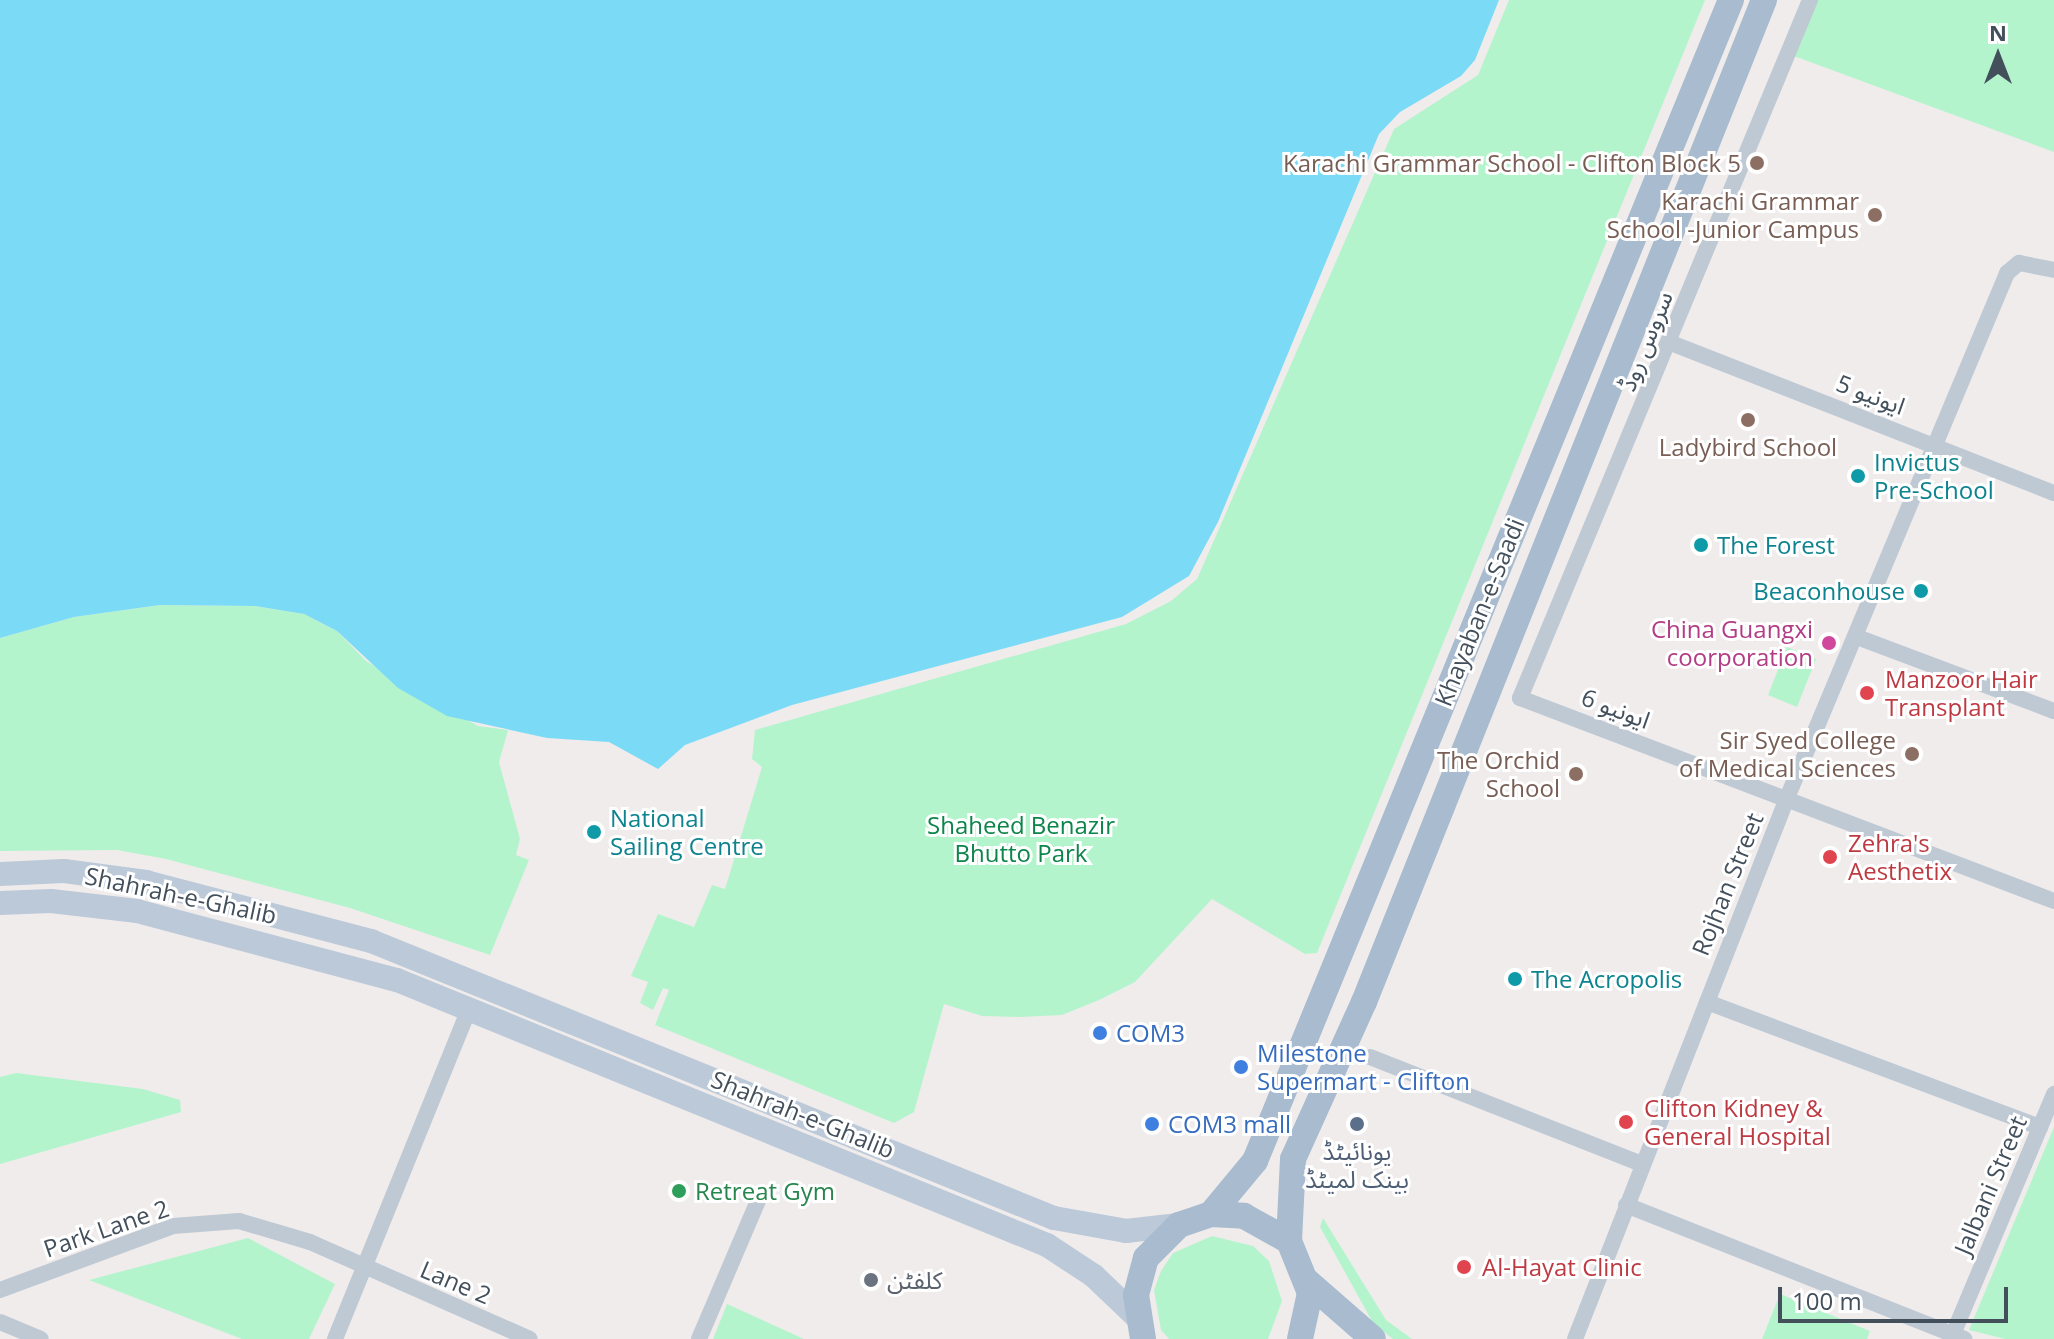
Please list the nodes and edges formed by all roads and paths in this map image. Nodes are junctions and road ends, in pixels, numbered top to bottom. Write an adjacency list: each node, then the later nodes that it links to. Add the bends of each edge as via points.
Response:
1 (1731, 0): 27 (main road, Khayaban-e-Saadi, via 1255,1161)
2 (1764, 0): 29 (main road, Khayaban-e-Saadi, via 1364,1002 1293,1159)
3 (1810, 0): 5 (street, سروس روڈ)
4 (2054, 270): 6 (street, Rojhan Street, via 2019,263 2007,273)
5 (1671, 343): 6 (street, ایونیو 5); 9 (street, سروس روڈ)
6 (1937, 445): 7 (street, ایونیو 5); 8 (street, Rojhan Street)
7 (2054, 493)
8 (1857, 637): 10 (street); 11 (street, Rojhan Street)
9 (1520, 698): 11 (street, ایونیو 6)
10 (2054, 711)
11 (1787, 798): 13 (street, ایونیو 6); 19 (street, Rojhan Street)
12 (0, 874): 15 (main road, Shahrah-e-Ghalib, via 64,871 146,882)
13 (2054, 901)
14 (0, 903): 17 (main road, Shahrah-e-Ghalib, via 51,901 137,911)
15 (404, 953): 16 (main road, Shahrah-e-Ghalib); 17 (main road, via 405,972)
16 (435, 964): 18 (main road, via 425,975); 28 (main road, Shahrah-e-Ghalib, via 1054,1218 1126,1231)
17 (391, 979): 18 (main road, Shahrah-e-Ghalib)
18 (427, 992): 20 (main road, Shahrah-e-Ghalib)
19 (1707, 1002): 23 (street); 24 (street, Rojhan Street)
20 (469, 1009): 30 (street); 34 (main road, Shahrah-e-Ghalib, via 1047,1245 1094,1276)
21 (1370, 1057): 24 (street)
22 (2054, 1094): 23 (street, Jalbani Street)
23 (2040, 1127): 35 (street, Jalbani Street)
24 (1642, 1164): 26 (street, Rojhan Street)
25 (759, 1198): 39 (street)
26 (1626, 1205): 35 (street); 42 (street, Rojhan Street)
27 (1211, 1214): 28 (main road); 29 (main road, via 1244,1216)
28 (1179, 1225): 34 (main road, via 1146,1258 1136,1295)
29 (1289, 1241): 31 (main road)
30 (364, 1269): 32 (street, Park Lane 2, via 310,1242 239,1221 173,1226); 37 (street); 38 (street, Lane 2)
31 (1308, 1282): 40 (main road, via 1309,1314); 41 (main road)
32 (0, 1290)
33 (0, 1322): 36 (street)
34 (1140, 1328)
35 (1956, 1338)
36 (41, 1339)
37 (335, 1339)
38 (530, 1339)
39 (699, 1339)
40 (1300, 1339)
41 (1373, 1339)
42 (1575, 1339)

